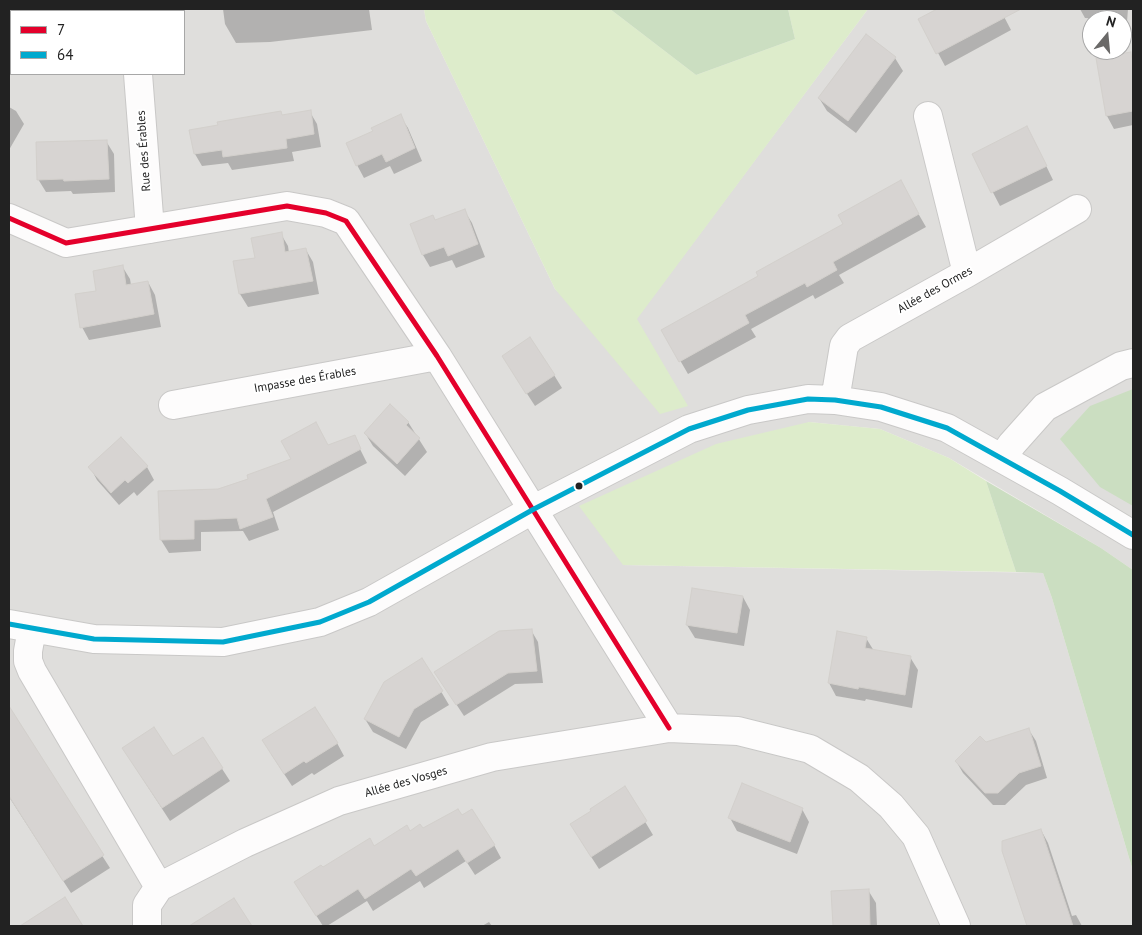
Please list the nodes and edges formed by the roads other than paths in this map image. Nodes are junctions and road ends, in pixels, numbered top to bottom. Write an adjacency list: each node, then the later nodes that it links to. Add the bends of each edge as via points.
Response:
1 (138, 75): 5 (street, Rue des Érables)
2 (928, 116): 6 (street)
3 (1077, 209): 6 (street, Allée des Ormes)
4 (9, 218): 5 (street, via 66,243)
5 (150, 229): 7 (street, via 287,206 326,213 346,221)
6 (967, 273): 9 (street, Allée des Ormes, via 850,338 844,346)
7 (437, 356): 10 (street, Impasse des Érables); 12 (street)
8 (1133, 363): 11 (street, via 1121,366 1045,407)
9 (834, 400): 11 (street, via 881,407 947,428); 12 (street, via 808,399 748,410 689,429)
10 (173, 405)
11 (1002, 458): 13 (street)
12 (534, 509): 14 (street, via 368,602 320,622 223,642 94,639); 15 (street)
13 (1133, 535)
14 (21, 626): 16 (street, via 32,670)
15 (669, 728): 16 (street, Allée des Vosges, via 492,757 339,801 245,843); 18 (street, Allée des Vosges, via 738,731 810,749 859,778 891,806 916,836)
16 (160, 887): 17 (street, via 147,905)
17 (148, 926)
18 (956, 926)

